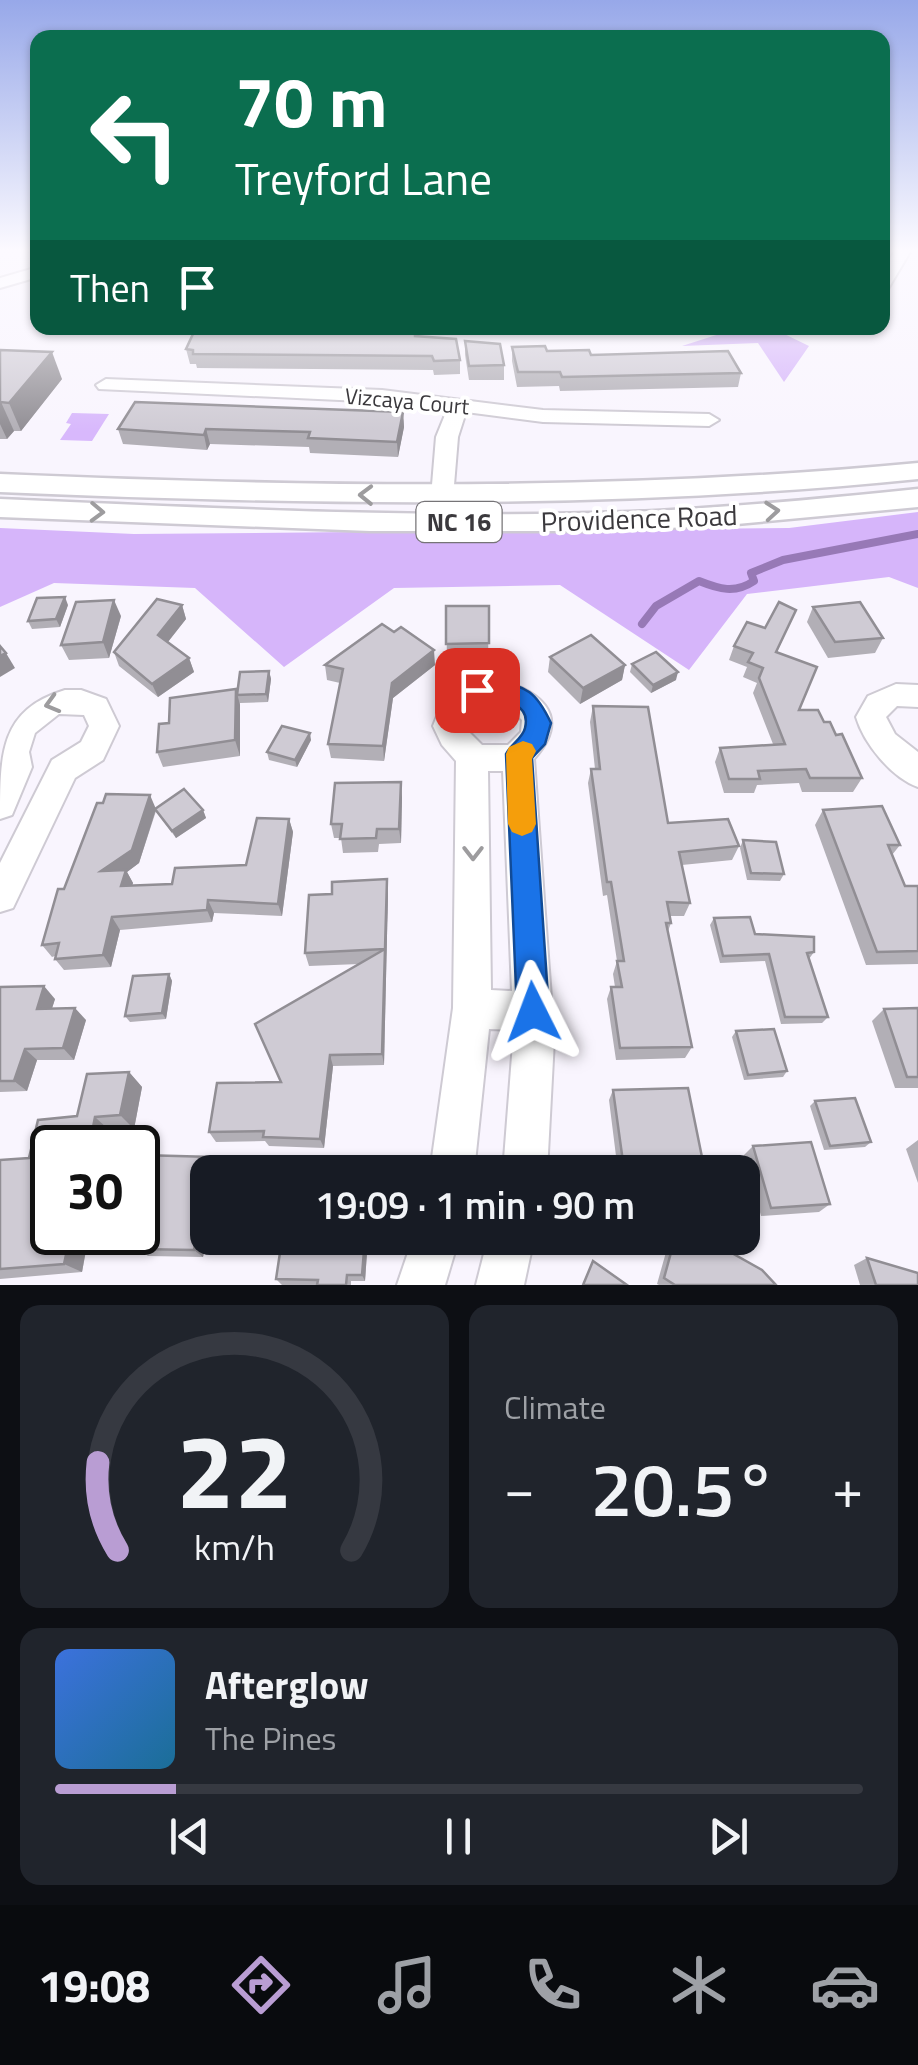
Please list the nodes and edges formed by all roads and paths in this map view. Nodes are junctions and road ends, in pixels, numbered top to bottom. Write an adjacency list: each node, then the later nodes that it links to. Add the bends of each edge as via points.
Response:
1 (106, 386): 2 (street, Vizcaya Court)
2 (459, 405): 3 (street, Vizcaya Court, via 557,416); 6 (street, via 447,437)
3 (708, 420)
4 (918, 471): 6 (main road, Providence Road / NC 16, via 698,490)
5 (0, 483): 6 (main road, Providence Road / NC 16, one-way to 5)
6 (442, 497)
7 (918, 498): 8 (main road, Providence Road / NC 16, one-way to 7, via 362,523 595,522)
8 (0, 508)
9 (918, 696): 13 (street, via 884,698 871,717 881,743)
10 (518, 754): 11 (street); 11 (street, via 536,736 536,713 518,695 492,688 465,696 449,714 452,738); 18 (street)
11 (472, 755): 17 (street, one-way to 17)
12 (16, 767): 14 (street); 14 (street, one-way to 12, via 100,738 102,715 86,701 41,705 16,724 6,748); 15 (street)
13 (916, 768)
14 (63, 769): 16 (street)
15 (0, 805)
16 (0, 896)
17 (472, 1008): 18 (street); 19 (street)
18 (533, 1012): 20 (street)
19 (454, 1155)
20 (526, 1155)
21 (431, 1255): 23 (street)
22 (507, 1255): 24 (street)
23 (421, 1285)
24 (500, 1285)

